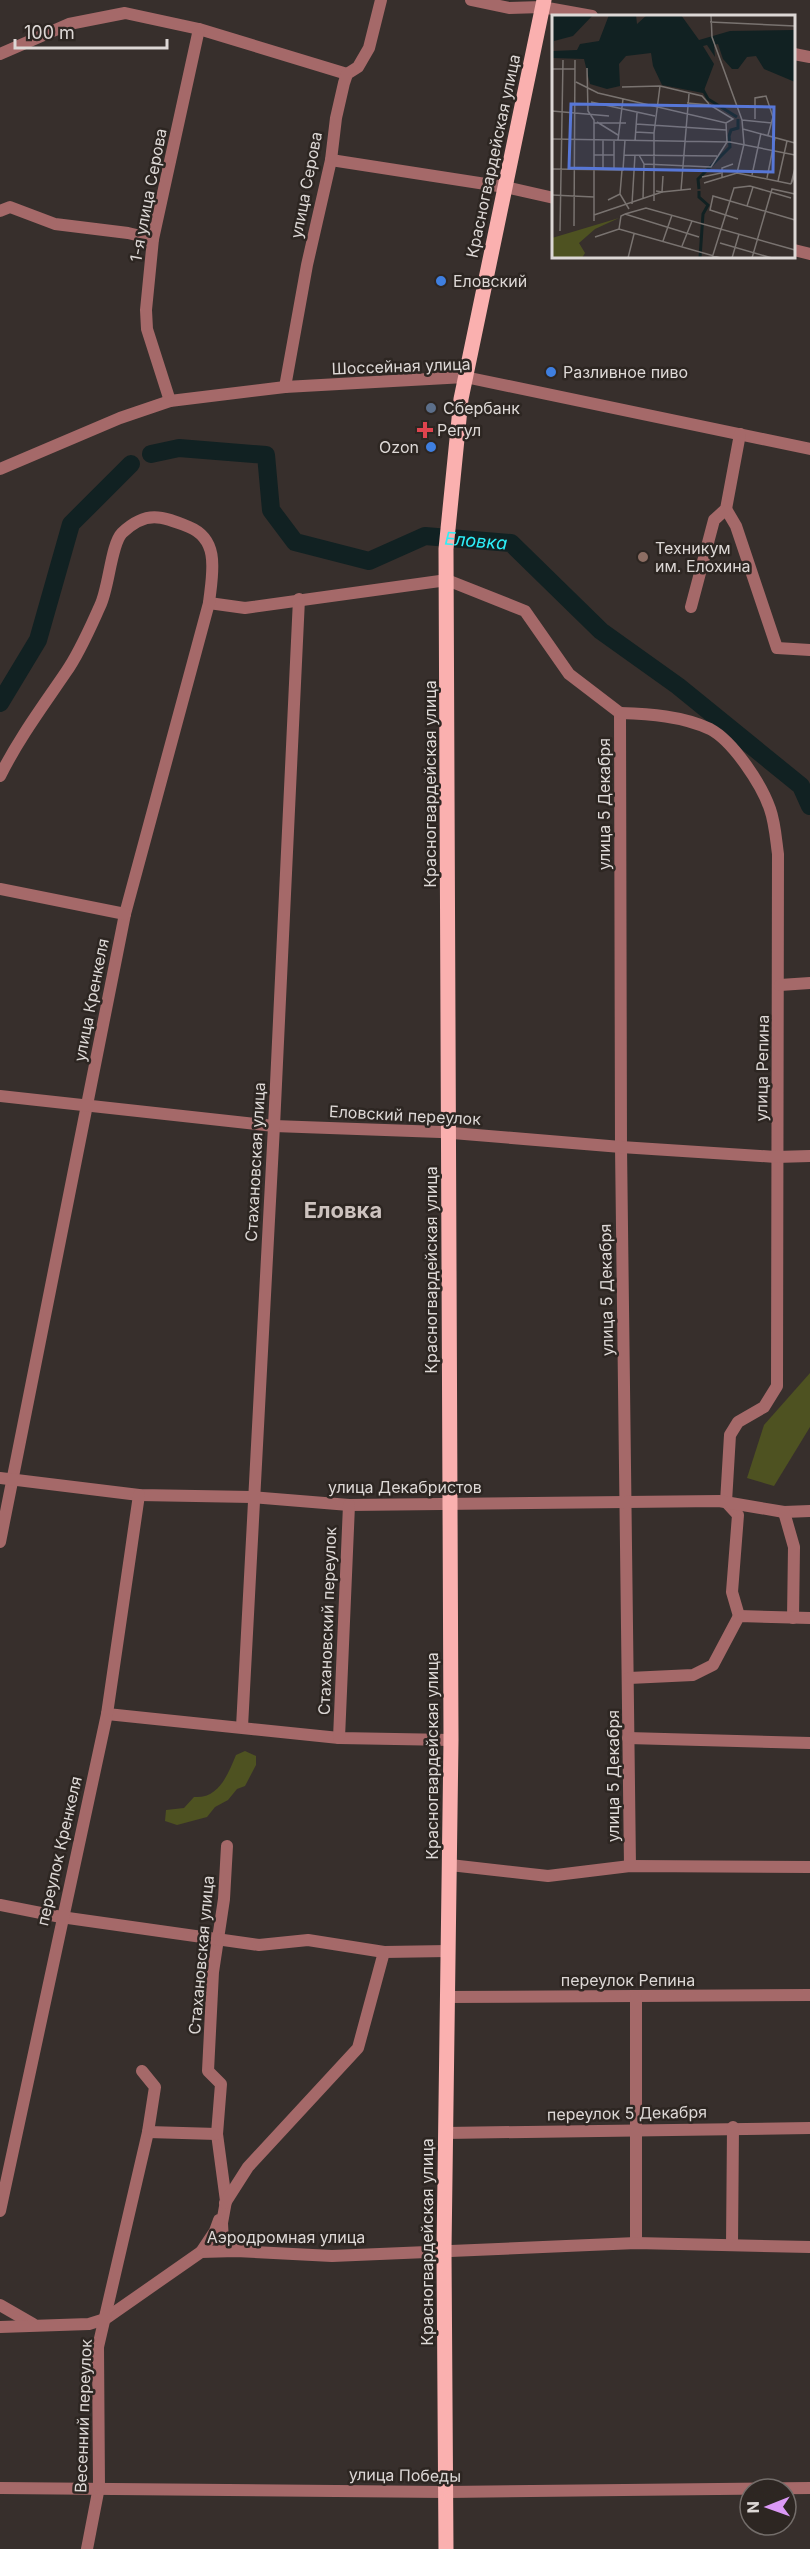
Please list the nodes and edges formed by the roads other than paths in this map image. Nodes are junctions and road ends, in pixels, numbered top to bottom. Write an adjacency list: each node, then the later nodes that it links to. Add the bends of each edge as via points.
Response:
1 (381, 0): 9 (street, via 369,48 358,67)
2 (471, 0): 3 (street, via 509,8)
3 (543, 4): 4 (street); 11 (main road, Красногвардейская улица)
4 (588, 15)
5 (199, 29): 6 (street, via 125,13 69,24); 9 (street); 14 (street, 1-я улица Серова)
6 (0, 54)
7 (795, 54): 8 (street)
8 (810, 57)
9 (346, 74): 10 (street, улица Серова)
10 (332, 160): 11 (street); 18 (street, улица Серова, via 307,265)
11 (505, 187): 12 (street); 17 (main road, Красногвардейская улица)
12 (552, 198)
13 (0, 211): 14 (street, via 10,207 55,224)
14 (153, 239): 19 (street, 1-я улица Серова, via 147,329)
15 (795, 250): 16 (street)
16 (810, 254)
17 (465, 377): 18 (street, Шоссейная улица); 20 (street, Шоссейная улица); 24 (main road, Красногвардейская улица, via 448,525)
18 (285, 387): 19 (street, Шоссейная улица)
19 (170, 402): 22 (street, Шоссейная улица, via 120,418)
20 (740, 434): 21 (street, Шоссейная улица); 23 (street)
21 (810, 449)
22 (0, 469)
23 (726, 509): 27 (street, via 714,520); 28 (street, via 736,526 777,648)
24 (447, 580): 25 (street); 29 (street, via 525,611 569,674); 38 (main road, Красногвардейская улица)
25 (299, 599): 26 (street, via 245,608); 37 (street, Стахановская улица)
26 (209, 603): 30 (street, улица Кренкеля, via 213,558 206,537 160,516 141,520 122,534 114,545 111,576 101,604 68,670 27,726); 32 (street, улица Кренкеля)
27 (691, 607)
28 (810, 651)
29 (620, 713): 34 (street, улица Репина, via 679,719 712,731 730,745 758,784 770,810 778,854); 39 (street, улица 5 Декабря)
30 (0, 776)
31 (0, 889): 32 (street)
32 (125, 914): 36 (street, улица Кренкеля)
33 (810, 983): 34 (street)
34 (780, 985): 41 (street, улица Репина)
35 (0, 1096): 36 (street, Еловский переулок)
36 (87, 1108): 37 (street, Еловский переулок); 43 (street, улица Кренкеля)
37 (274, 1126): 38 (street, Еловский переулок); 45 (street, Стахановская улица)
38 (449, 1133): 39 (street, Еловский переулок); 48 (main road, Красногвардейская улица)
39 (621, 1147): 41 (street, Еловский переулок); 46 (street, улица 5 Декабря)
40 (810, 1156): 41 (street, Еловский переулок)
41 (776, 1157): 47 (street, улица Репина, via 777,1386 764,1407 738,1422 730,1435)
42 (0, 1478): 43 (street, улица Декабристов)
43 (13, 1481): 44 (street, улица Декабристов); 52 (street, улица Кренкеля)
44 (139, 1495): 45 (street, улица Декабристов); 57 (street, переулок Кренкеля)
45 (252, 1497): 49 (street, улица Декабристов); 58 (street, Стахановская улица)
46 (625, 1502): 47 (street, улица Декабристов); 48 (street, улица Декабристов); 56 (street, улица 5 Декабря)
47 (726, 1502): 51 (street, улица Декабристов); 53 (street, via 738,1515 732,1592)
48 (450, 1504): 49 (street, улица Декабристов); 61 (main road, Красногвардейская улица)
49 (349, 1505): 59 (street, Стахановский переулок)
50 (810, 1511): 51 (street, улица Декабристов)
51 (784, 1512): 54 (street, via 794,1547)
52 (0, 1542)
53 (740, 1616): 54 (street); 56 (street, via 712,1665 693,1675)
54 (794, 1618): 55 (street)
55 (810, 1618)
56 (629, 1678): 60 (street, улица 5 Декабря)
57 (107, 1714): 58 (street); 68 (street, переулок Кренкеля)
58 (242, 1727): 59 (street)
59 (339, 1738): 61 (street)
60 (628, 1738): 62 (street); 65 (street, улица 5 Декабря)
61 (451, 1740): 64 (main road, Красногвардейская улица)
62 (810, 1743)
63 (227, 1846): 69 (street, Стахановская улица)
64 (450, 1865): 65 (street, via 548,1876); 70 (main road, Красногвардейская улица)
65 (630, 1866): 66 (street)
66 (810, 1867)
67 (0, 1905): 68 (street)
68 (61, 1917): 69 (street); 83 (street, переулок Кренкеля)
69 (217, 1940): 71 (street, via 259,1945 308,1940); 81 (street, Стахановская улица, via 208,2072 221,2084)
70 (447, 1951): 71 (street); 73 (main road, Красногвардейская улица)
71 (384, 1952): 82 (street, via 357,2048 248,2167)
72 (810, 1995): 74 (street, переулок Репина)
73 (446, 1997): 74 (street, переулок Репина); 80 (main road, Красногвардейская улица)
74 (636, 1997): 78 (street)
75 (142, 2071): 79 (street, via 155,2087)
76 (733, 2127): 77 (street, переулок 5 Декабря); 78 (street, переулок 5 Декабря); 85 (street)
77 (810, 2128)
78 (636, 2131): 80 (street, переулок 5 Декабря); 84 (street)
79 (148, 2132): 81 (street); 91 (street)
80 (445, 2133): 87 (main road, Красногвардейская улица)
81 (217, 2134): 82 (street)
82 (225, 2201): 88 (street, via 223,2241); 89 (street, via 215,2231)
83 (0, 2211)
84 (636, 2243): 85 (street, Аэродромная улица); 87 (street, Аэродромная улица)
85 (732, 2246): 86 (street, Аэродромная улица)
86 (810, 2247)
87 (444, 2250): 88 (street, Аэродромная улица, via 332,2256); 97 (main road, Красногвардейская улица)
88 (236, 2251): 89 (street, Аэродромная улица)
89 (201, 2252): 91 (street, Аэродромная улица)
90 (0, 2305): 92 (street)
91 (105, 2319): 92 (street, Аэродромная улица, via 89,2324); 94 (street, Весенний переулок, via 99,2347)
92 (34, 2325): 93 (street, Аэродромная улица)
93 (0, 2327)
94 (99, 2487): 95 (street, улица Победы); 97 (street, улица Победы); 98 (street, Весенний переулок)
95 (0, 2488)
96 (810, 2488): 97 (street, улица Победы)
97 (446, 2492): 99 (main road, Красногвардейская улица)
98 (87, 2549)
99 (446, 2549)

